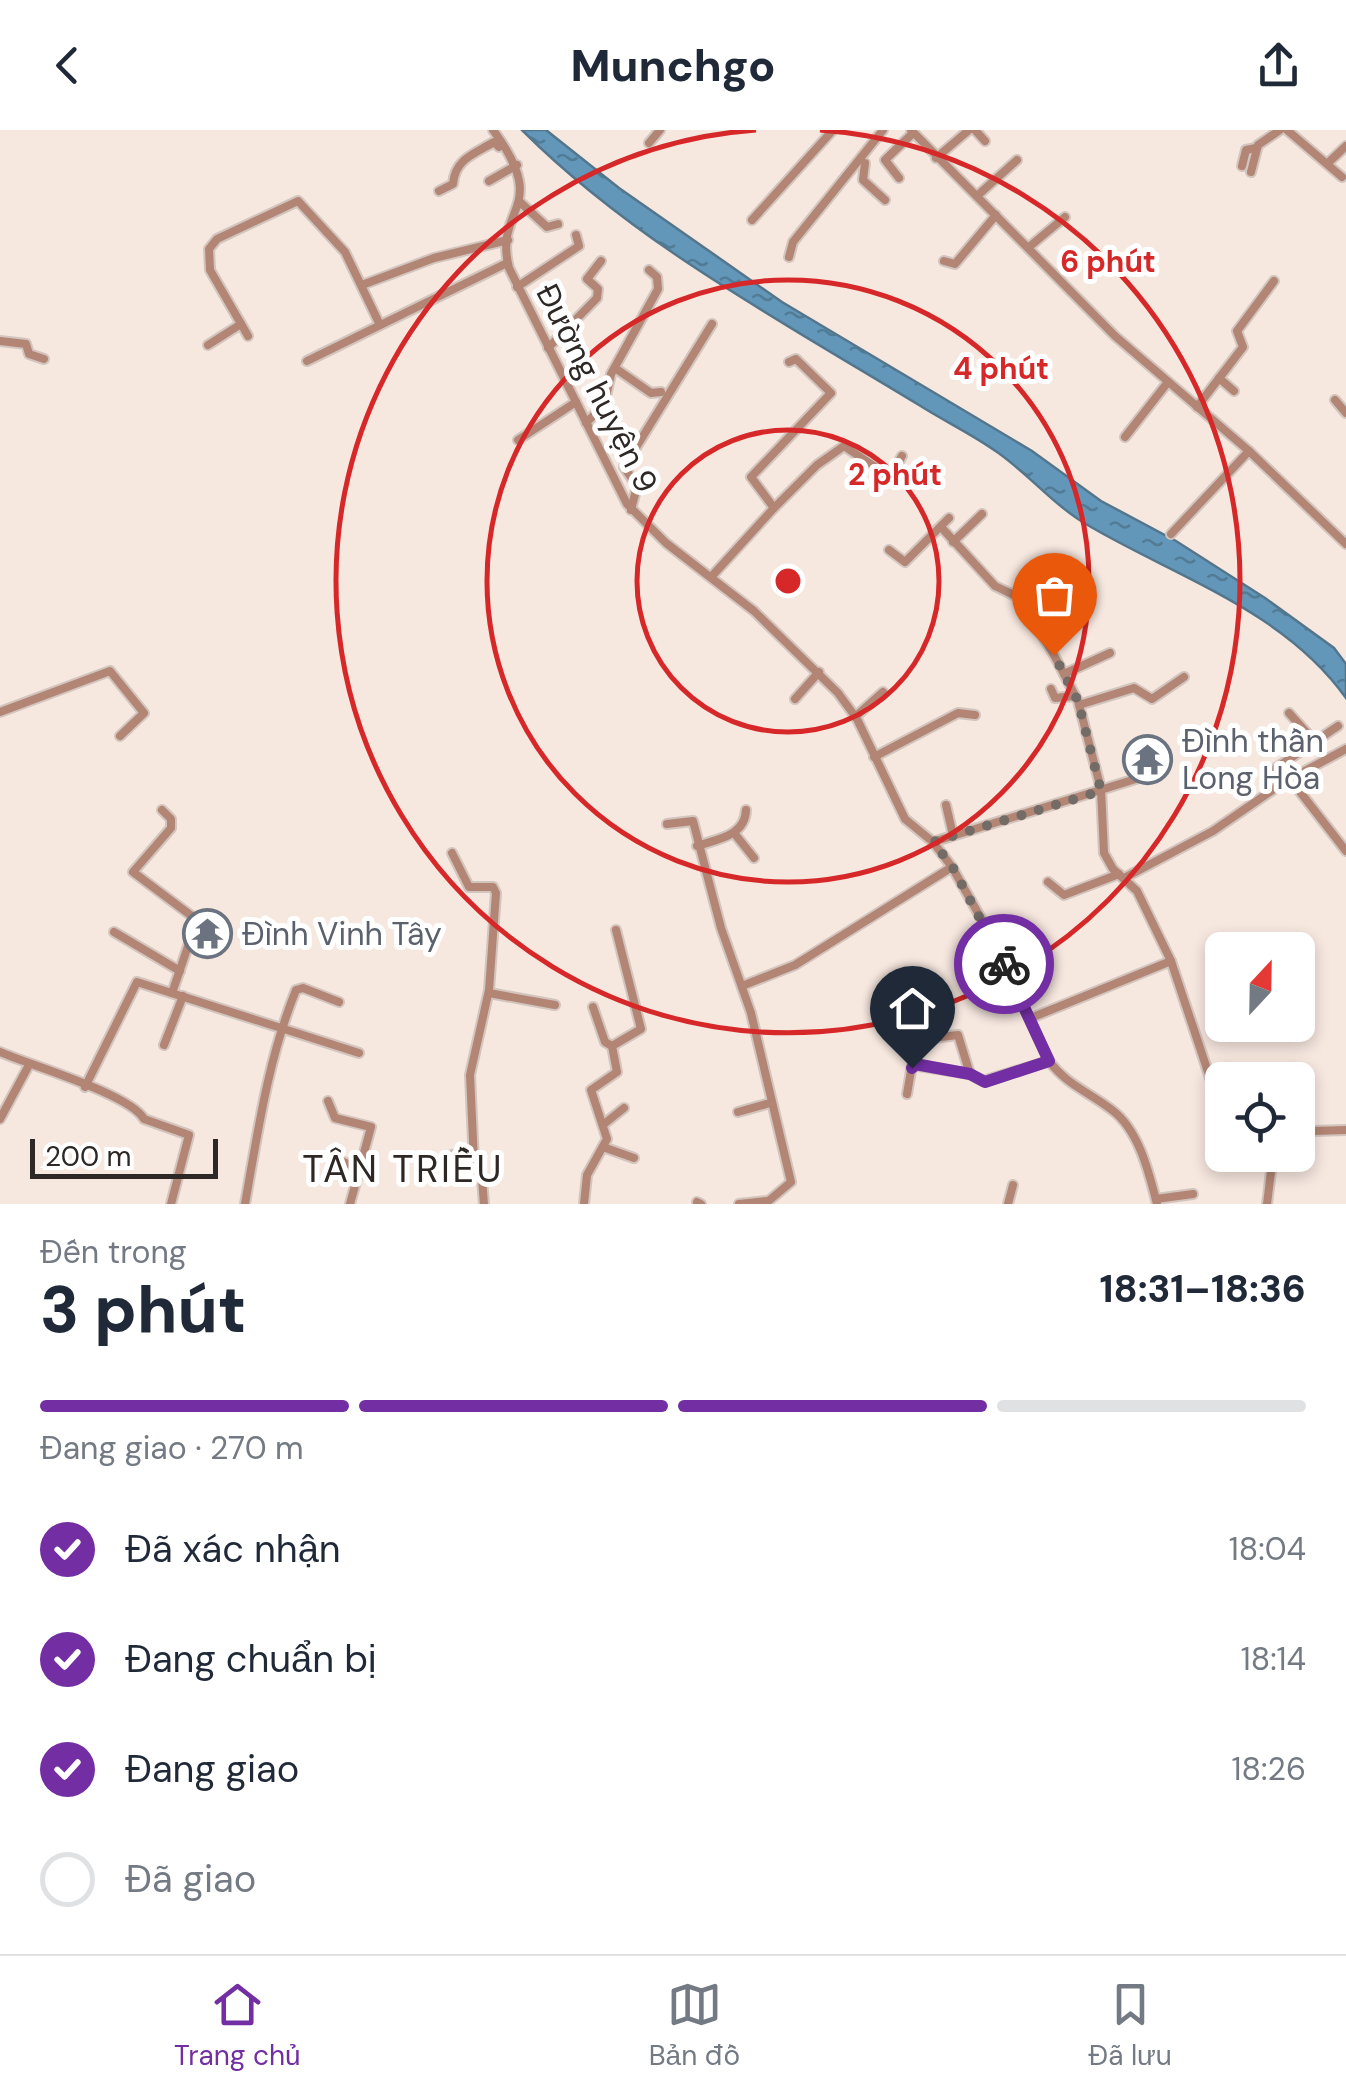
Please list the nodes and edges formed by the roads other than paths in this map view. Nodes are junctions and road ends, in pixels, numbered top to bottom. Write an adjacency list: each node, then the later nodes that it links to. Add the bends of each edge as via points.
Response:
1 (493, 130): 15 (street, Đường huyện 9)
2 (660, 130): 9 (street)
3 (832, 130): 27 (street)
4 (885, 130): 23 (street, via 860,174); 32 (street, via 793,242)
5 (972, 130): 8 (street); 12 (street)
6 (1284, 130): 11 (street); 14 (street)
7 (912, 131): 12 (street); 19 (street, via 885,160)
8 (985, 141)
9 (649, 143)
10 (1346, 146): 14 (street)
11 (1256, 148): 16 (street, via 1246,150); 17 (street)
12 (936, 158): 22 (street)
13 (1018, 160): 22 (street)
14 (1328, 162): 18 (street)
15 (515, 166): 20 (street); 21 (street, via 494,142 461,162 452,184); 24 (street, Đường huyện 9)
16 (1242, 166)
17 (1251, 172)
18 (1342, 177)
19 (900, 178)
20 (489, 181)
21 (439, 191)
22 (977, 196): 25 (street)
23 (886, 200)
24 (520, 202): 28 (street, via 547,228); 30 (street, Đường huyện 9)
25 (996, 214): 31 (street); 33 (street, via 955,264)
26 (1065, 217): 31 (street)
27 (752, 220)
28 (558, 224)
29 (576, 235): 39 (street, via 579,246)
30 (508, 240): 35 (street, Đường huyện 9); 38 (street)
31 (1029, 248): 52 (street)
32 (789, 257)
33 (944, 260)
34 (602, 261): 46 (street, via 587,279 598,289 597,298)
35 (507, 263): 39 (street, Đường huyện 9); 42 (street)
36 (649, 270): 50 (street, via 658,289)
37 (1274, 282): 51 (street, via 1238,331 1244,347)
38 (362, 285): 40 (street, via 338,242 298,202 211,245 208,265); 42 (street)
39 (517, 287): 46 (street, Đường huyện 9)
40 (241, 324): 43 (street); 45 (street)
41 (712, 324): 65 (street, via 624,467 637,488)
42 (380, 325): 48 (street)
43 (248, 336)
44 (0, 342): 47 (street, via 26,344 29,354)
45 (208, 345)
46 (548, 348): 56 (street, Đường huyện 9)
47 (44, 359)
48 (307, 361)
49 (789, 362): 64 (street, via 796,359 832,391 752,477)
50 (615, 368): 54 (street, via 651,393); 59 (street, via 604,405)
51 (1219, 378): 53 (street); 57 (street)
52 (1168, 382): 57 (street); 60 (street)
53 (1234, 391)
54 (661, 392)
55 (1335, 400): 58 (street)
56 (576, 402): 59 (street, Đường huyện 9); 61 (street)
57 (1197, 406): 62 (street)
58 (1346, 414)
59 (586, 423): 65 (street, Đường huyện 9)
60 (1125, 437)
61 (518, 440)
62 (1248, 451): 69 (street); 71 (street)
63 (902, 456): 64 (street, via 890,478 841,447)
64 (774, 508): 73 (street)
65 (630, 510): 73 (street, Đường huyện 9)
66 (982, 514): 70 (street)
67 (949, 518): 68 (street)
68 (941, 526): 70 (street); 72 (street, via 905,562)
69 (1171, 534)
70 (954, 542): 76 (street, via 994,586 1020,598)
71 (1346, 544)
72 (889, 550)
73 (712, 576): 75 (street, Đường huyện 9)
74 (1110, 653): 76 (street)
75 (819, 672): 80 (street); 85 (street, Đường huyện 9)
76 (1064, 674): 81 (street)
77 (1184, 677): 81 (street, via 1152,698 1134,688)
78 (1052, 689): 81 (street, via 1056,698)
79 (883, 692): 85 (street)
80 (794, 699)
81 (1077, 700): 94 (street)
82 (0, 712): 87 (street, via 110,672 144,714)
83 (1290, 713): 88 (street)
84 (974, 715): 90 (street, via 958,713)
85 (855, 716): 90 (street, Đường huyện 9)
86 (1338, 726): 88 (street)
87 (120, 736)
88 (1315, 742): 93 (street, via 1274,771)
89 (1346, 749): 92 (street)
90 (874, 757): 101 (street, Đường huyện 9, via 905,820)
91 (1158, 764): 94 (street, via 1155,773)
92 (1290, 779): 93 (street); 104 (street)
93 (1280, 785): 107 (street, via 1212,831)
94 (1101, 791): 100 (street); 107 (street, via 1104,854)
95 (946, 804): 100 (street)
96 (162, 810): 112 (street, via 171,828 133,872 197,920)
97 (746, 810): 99 (street)
98 (667, 824): 102 (street, via 692,820)
99 (734, 833): 102 (street); 105 (street)
100 (952, 836): 101 (street)
101 (933, 842): 106 (street, Đường huyện 9)
102 (697, 846): 115 (street)
103 (452, 852): 117 (street, via 468,887 490,886 496,893)
104 (1346, 852)
105 (754, 858)
106 (952, 866): 115 (street, via 795,965); 122 (street, Đường huyện 9)
107 (1123, 876): 108 (street, via 1064,894); 111 (street)
108 (1048, 882)
109 (616, 930): 126 (street, via 642,1029)
110 (114, 932): 112 (street)
111 (1172, 960): 122 (street); 130 (street)
112 (180, 970): 116 (street)
113 (126, 972): 114 (street)
114 (134, 984): 116 (street); 133 (street)
115 (742, 986): 136 (street)
116 (172, 993): 118 (street)
117 (488, 993): 120 (street); 147 (street, via 470,1075)
118 (183, 996): 123 (street); 125 (street)
119 (338, 1002): 123 (street, via 299,988)
120 (555, 1005)
121 (594, 1007): 126 (street)
122 (1031, 1018): 129 (street, Đường huyện 9)
123 (281, 1027): 128 (street); 155 (street)
124 (934, 1038): 132 (street, via 958,1035)
125 (164, 1044)
126 (612, 1046): 140 (street, via 617,1072 591,1090)
127 (0, 1052): 131 (street)
128 (358, 1054)
129 (1049, 1061): 132 (street, via 985,1082); 153 (street, Đường huyện 9, via 1069,1084 1120,1116 1142,1154)
130 (1205, 1062)
131 (30, 1065): 133 (street); 139 (street)
132 (970, 1074): 134 (street, via 912,1065)
133 (85, 1088): 154 (street, via 116,1095 144,1119 188,1135)
134 (908, 1094)
135 (328, 1101): 148 (street, via 331,1116 371,1127)
136 (770, 1103): 138 (street); 152 (street, via 792,1182)
137 (624, 1108): 140 (street)
138 (738, 1112)
139 (0, 1119)
140 (604, 1124): 143 (street)
141 (1346, 1130): 142 (street)
142 (1315, 1131)
143 (603, 1148): 145 (street); 158 (street, via 588,1176)
144 (452, 1155): 147 (street)
145 (634, 1158)
146 (335, 1159): 148 (street)
147 (474, 1159): 157 (street)
148 (362, 1168): 156 (street)
149 (1271, 1172): 161 (street)
150 (1013, 1185): 160 (street)
151 (1193, 1194): 153 (street)
152 (766, 1202): 159 (street)
153 (1156, 1202)
154 (171, 1204)
155 (245, 1204)
156 (350, 1204)
157 (484, 1204)
158 (584, 1204)
159 (739, 1204)
160 (1008, 1204)
161 (1267, 1204)

